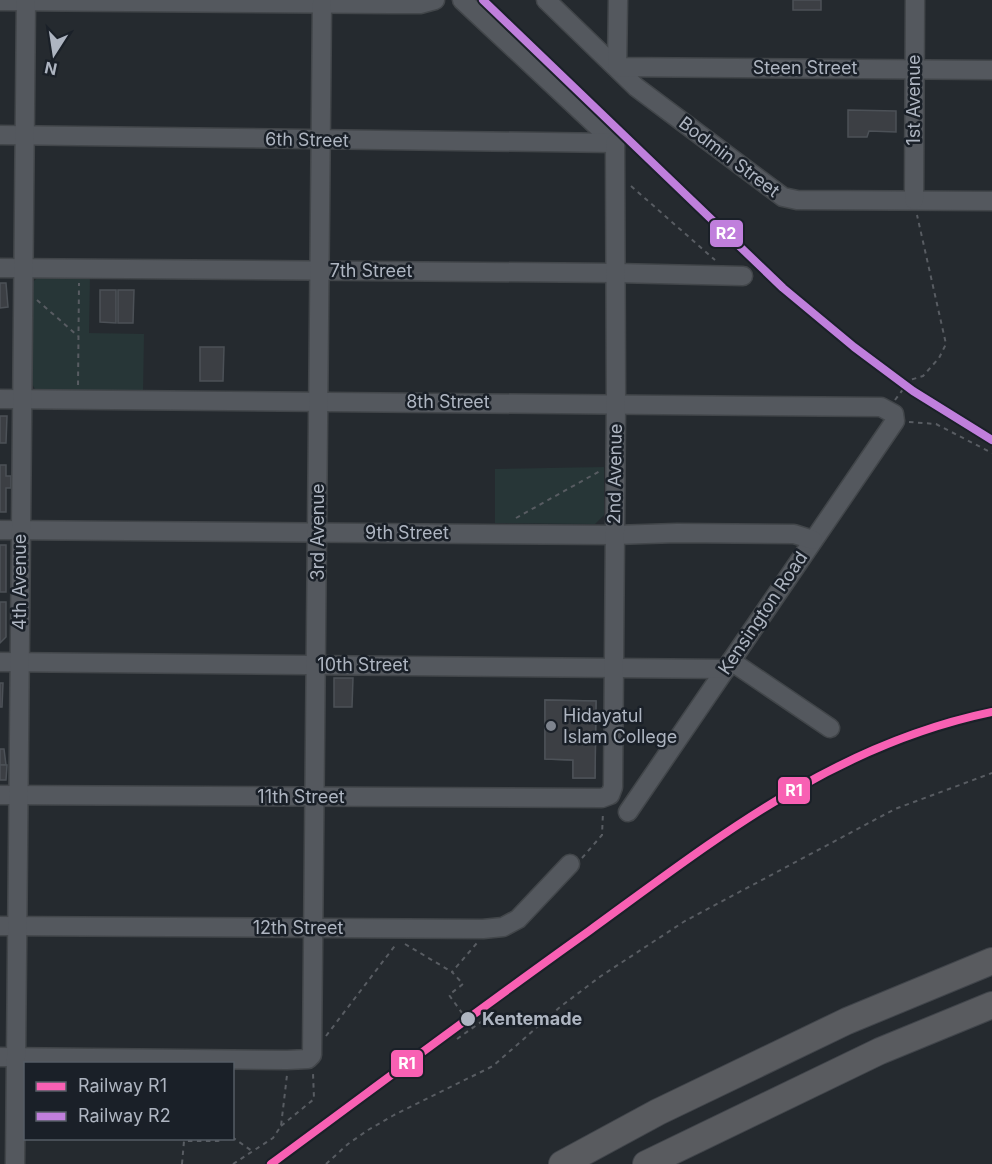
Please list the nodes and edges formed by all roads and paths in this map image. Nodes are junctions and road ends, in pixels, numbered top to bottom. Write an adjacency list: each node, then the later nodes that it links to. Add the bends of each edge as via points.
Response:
1 (435, 0): 8 (street, via 420,4)
2 (462, 0): 15 (street)
3 (546, 0): 9 (street, Bodmin Street)
4 (618, 0): 9 (street)
5 (915, 0): 10 (street, 1st Avenue)
6 (0, 1): 7 (street)
7 (26, 1): 8 (street); 13 (street, 4th Avenue)
8 (322, 3): 14 (street, 3rd Avenue)
9 (617, 67): 10 (street, Steen Street); 17 (street, Bodmin Street, via 636,87 783,197)
10 (915, 68): 11 (street, Steen Street); 17 (street, 1st Avenue)
11 (992, 70)
12 (0, 135): 13 (street, 6th Street)
13 (25, 135): 14 (street, 6th Street); 20 (street, 4th Avenue)
14 (320, 140): 15 (street, 6th Street); 22 (street, 3rd Avenue)
15 (615, 143): 16 (street, 2nd Avenue)
16 (615, 172): 23 (street, 2nd Avenue); 24 (path)
17 (914, 200): 18 (street, Bodmin Street); 32 (path, via 946,344 923,376 905,385)
18 (992, 201)
19 (0, 268): 20 (street, 7th Street)
20 (25, 268): 21 (street, 7th Street); 25 (street, 4th Avenue)
21 (79, 268): 22 (street, 7th Street); 26 (path)
22 (319, 270): 23 (street, 7th Street); 30 (street, 3rd Avenue)
23 (616, 273): 24 (street, 7th Street); 31 (street, 2nd Avenue)
24 (738, 276)
25 (24, 297): 26 (path, via 34,298); 28 (street, 4th Avenue)
26 (78, 336): 29 (path)
27 (0, 399): 28 (street, 8th Street)
28 (23, 399): 29 (street, 8th Street); 36 (street, 4th Avenue)
29 (77, 399): 30 (street, 8th Street)
30 (319, 401): 31 (street, 8th Street); 37 (street, 3rd Avenue)
31 (616, 403): 32 (street, 8th Street, via 881,407); 34 (street, 2nd Avenue)
32 (892, 415): 33 (path, via 936,424); 40 (street, Kensington Road)
33 (992, 453)
34 (615, 462): 38 (path); 39 (street, 2nd Avenue)
35 (0, 530): 36 (street, 9th Street)
36 (20, 531): 37 (street, 9th Street); 42 (street, 4th Avenue)
37 (318, 533): 38 (street, 9th Street); 43 (street, 3rd Avenue)
38 (489, 534): 39 (street, 9th Street)
39 (614, 535): 40 (street, 9th Street, via 794,534); 45 (street, 2nd Avenue)
40 (813, 540): 44 (street, Kensington Road)
41 (0, 662): 42 (street, 10th Street)
42 (20, 663): 43 (street, 10th Street); 49 (street, 4th Avenue)
43 (316, 664): 45 (street, 10th Street); 50 (street, 3rd Avenue)
44 (728, 665): 45 (street, 10th Street); 46 (street); 52 (street, Kensington Road)
45 (614, 667): 51 (street, 2nd Avenue, via 613,787)
46 (830, 728)
47 (992, 773): 74 (path, via 895,809 685,921 576,995 493,1066 368,1130)
48 (0, 795): 49 (street, 11th Street)
49 (19, 795): 50 (street, 11th Street); 55 (street, 4th Avenue)
50 (316, 797): 51 (street, 11th Street); 56 (street, 3rd Avenue)
51 (603, 802): 53 (path, via 602,836)
52 (628, 812)
53 (573, 864): 56 (street, 12th Street, via 518,919 503,927)
54 (0, 926): 55 (street, 12th Street)
55 (19, 926): 56 (street, 12th Street); 64 (street, 4th Avenue)
56 (314, 928): 65 (street, 3rd Avenue)
57 (480, 939): 59 (path)
58 (992, 961): 75 (highway, via 847,1021 648,1117)
59 (452, 972): 62 (path, via 463,984 448,995); 65 (path, via 399,941)
60 (992, 1005): 76 (highway, via 880,1052)
61 (488, 1017): 62 (path)
62 (473, 1028): 63 (path)
63 (457, 1039)
64 (9, 1057): 66 (street); 71 (street, 4th Avenue)
65 (310, 1057): 66 (street); 67 (path, via 314,1099)
66 (287, 1060): 67 (path)
67 (281, 1126): 70 (path, via 273,1138)
68 (234, 1138): 70 (path)
69 (220, 1140): 72 (path, via 184,1141)
70 (252, 1151): 73 (path)
71 (15, 1164)
72 (182, 1164)
73 (233, 1164)
74 (326, 1164)
75 (562, 1164)
76 (646, 1164)

